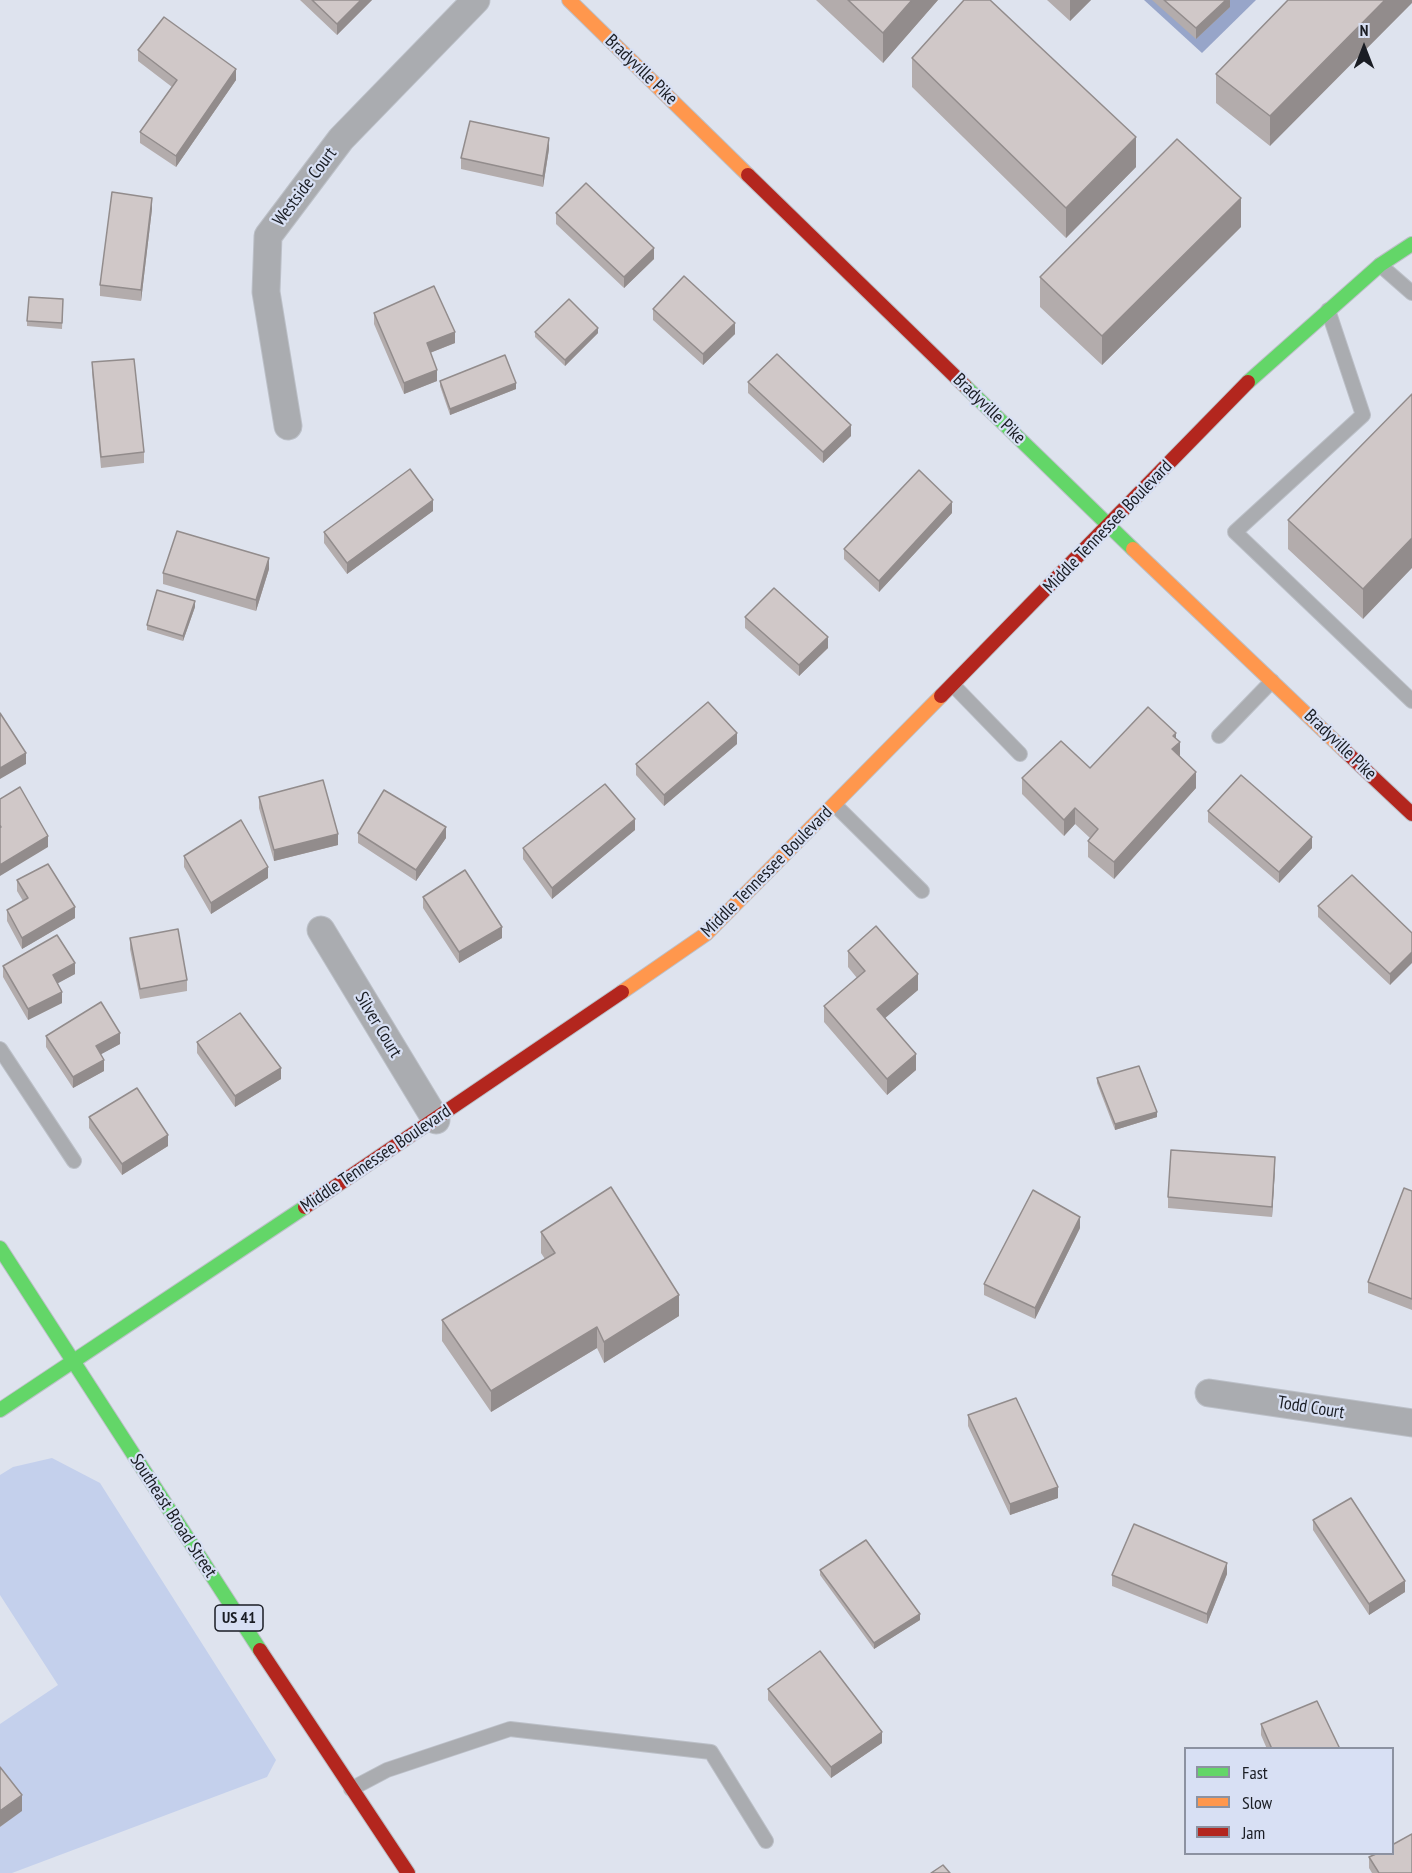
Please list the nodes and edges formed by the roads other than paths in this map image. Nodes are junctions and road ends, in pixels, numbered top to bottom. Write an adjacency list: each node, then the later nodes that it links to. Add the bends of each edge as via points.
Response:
1 (476, 0): 7 (street, Westside Court, via 341,139 268,236 266,292)
2 (569, 0): 8 (main road, Bradyville Pike)
3 (1412, 244): 4 (main road, Middle Tennessee Boulevard)
4 (1380, 265): 5 (lane); 6 (main road, Middle Tennessee Boulevard)
5 (1412, 293)
6 (1328, 310): 8 (main road, Middle Tennessee Boulevard, via 1260,369); 11 (lane, via 1364,415 1235,532)
7 (288, 426)
8 (1109, 526): 9 (main road, Bradyville Pike); 10 (main road, Middle Tennessee Boulevard)
9 (1272, 681): 12 (lane); 15 (main road, Bradyville Pike)
10 (953, 685): 13 (lane); 14 (main road, Middle Tennessee Boulevard)
11 (1412, 701)
12 (1220, 736)
13 (1020, 754)
14 (835, 805): 16 (lane); 19 (main road, Middle Tennessee Boulevard, via 706,934)
15 (1412, 814)
16 (922, 891)
17 (321, 930): 19 (street, Silver Court)
18 (0, 1049): 20 (lane)
19 (436, 1120): 22 (main road, Middle Tennessee Boulevard)
20 (74, 1161)
21 (0, 1248): 22 (main road, Southeast Broad Street / US 41)
22 (73, 1362): 24 (main road, Middle Tennessee Boulevard); 26 (main road, Southeast Broad Street / US 41)
23 (1209, 1393): 25 (street, Todd Court)
24 (0, 1410)
25 (1412, 1423)
26 (351, 1789): 27 (lane, via 387,1770 510,1729 711,1752); 28 (main road, Southeast Broad Street / US 41)
27 (766, 1841)
28 (408, 1873)

